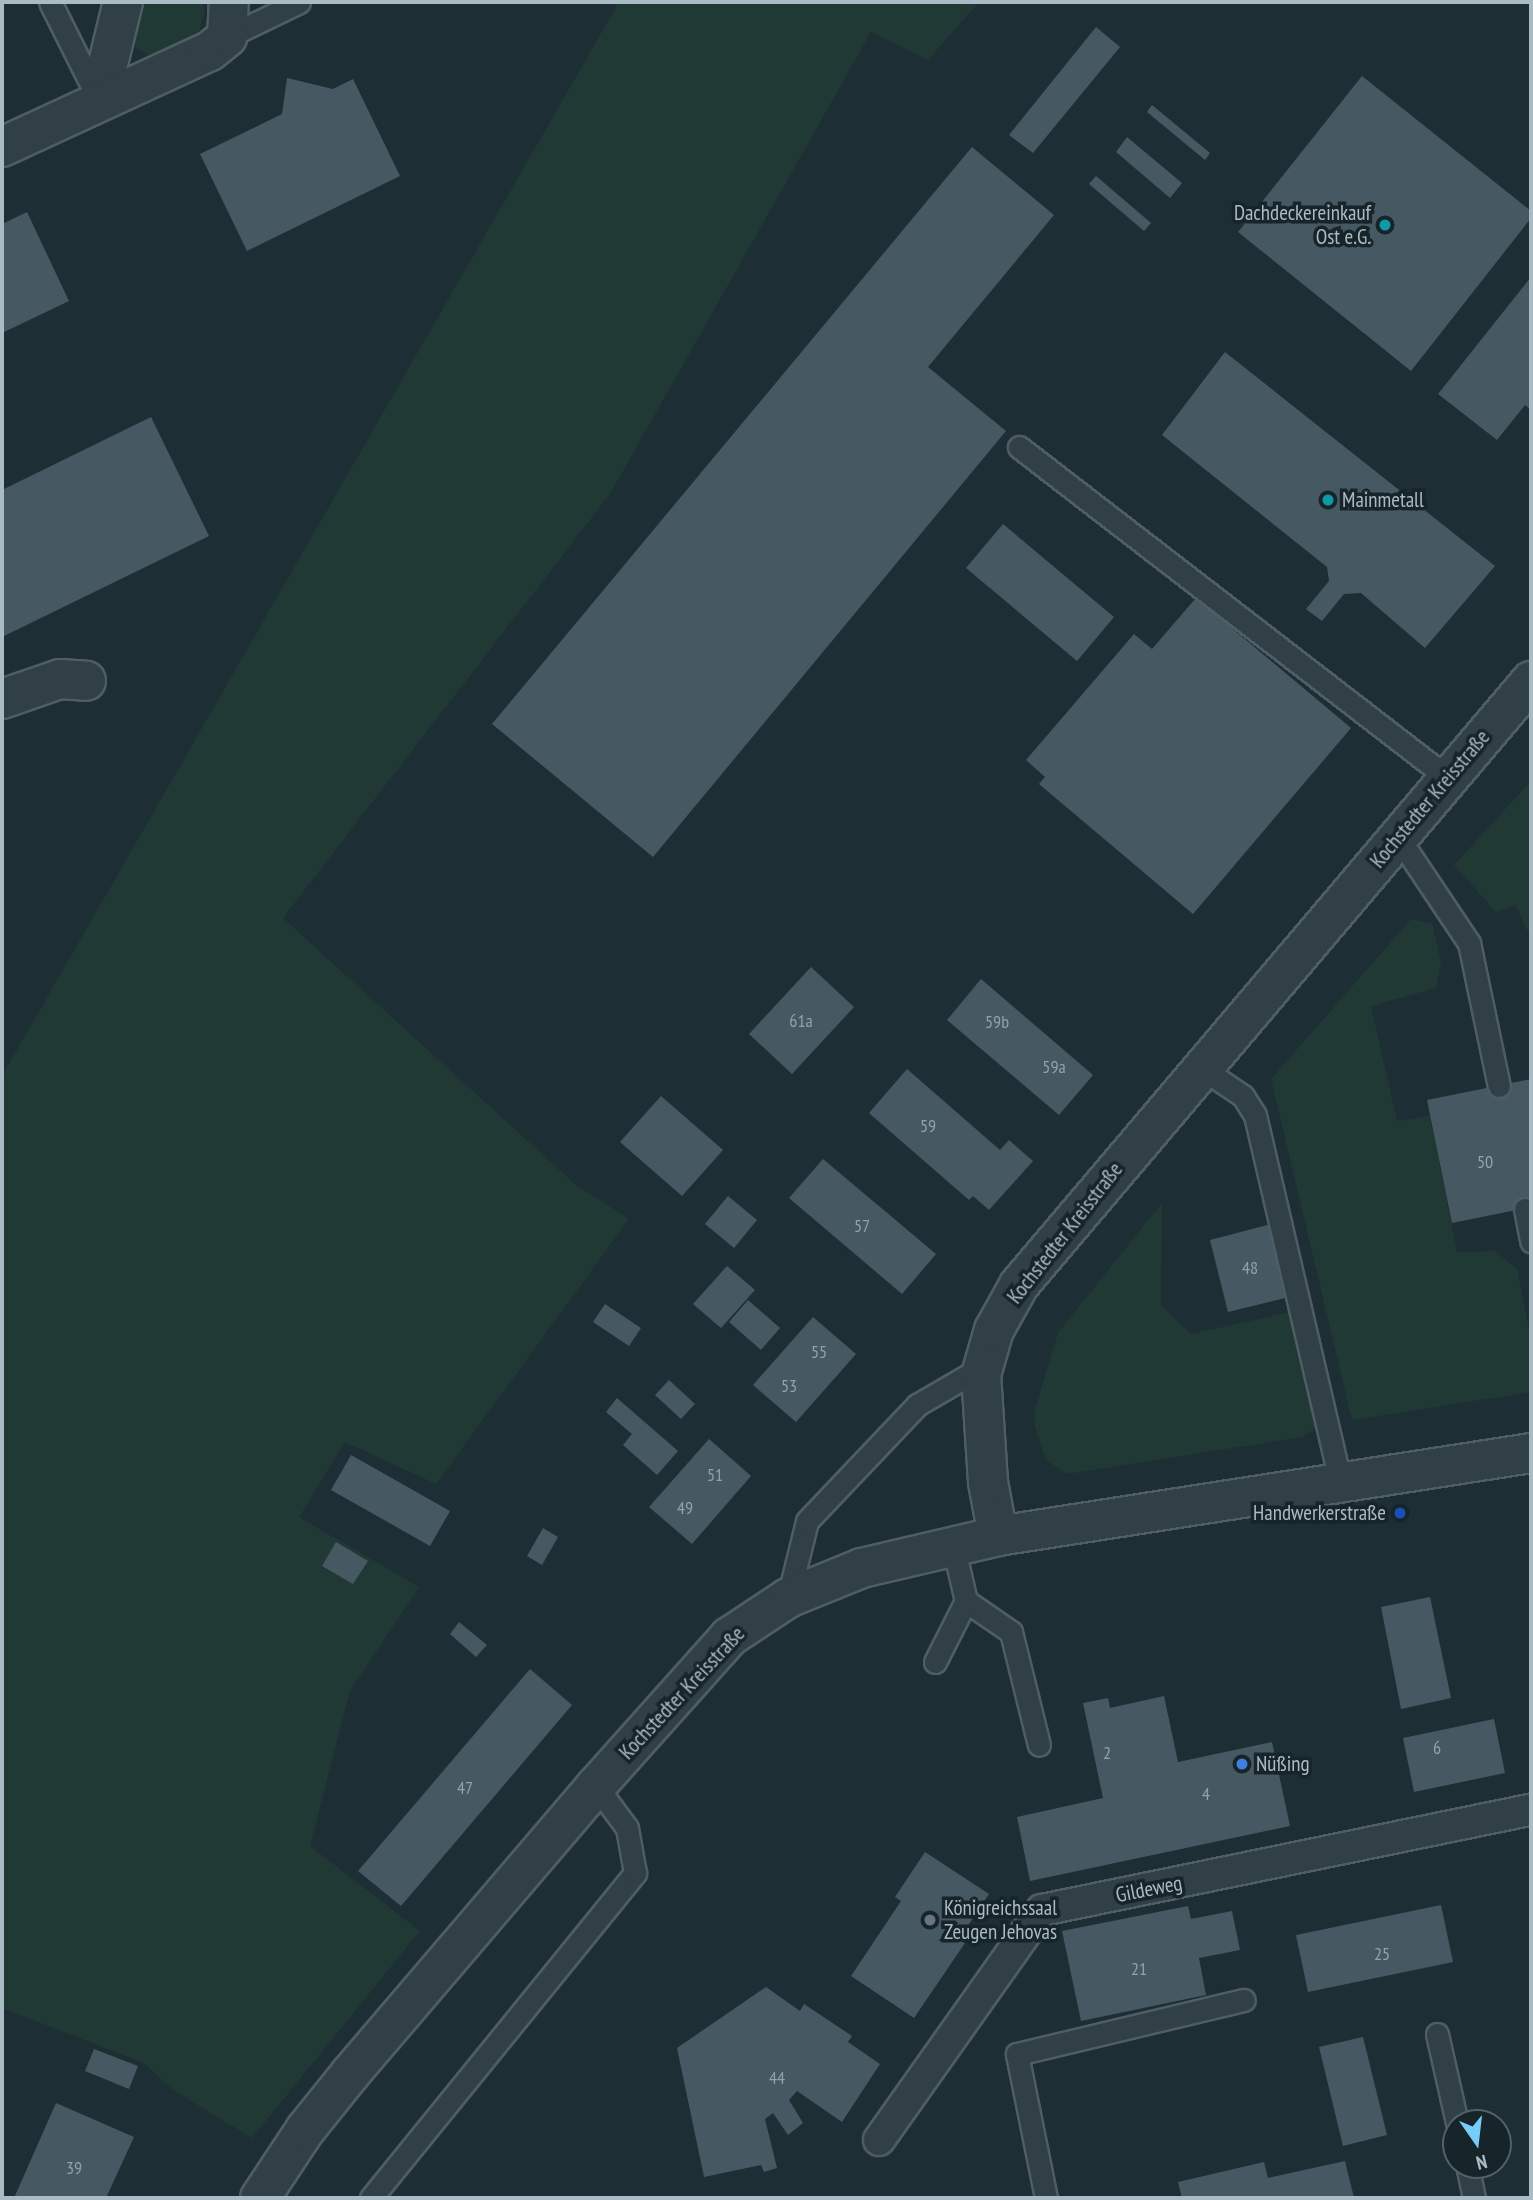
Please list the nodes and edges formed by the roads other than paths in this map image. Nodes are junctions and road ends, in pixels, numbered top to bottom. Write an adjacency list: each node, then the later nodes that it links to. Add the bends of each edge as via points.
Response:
1 (50, 2): 5 (lane)
2 (122, 2): 5 (street)
3 (299, 2): 4 (lane)
4 (228, 19): 5 (street, via 191,62)
5 (99, 101): 6 (street)
6 (2, 147)
7 (1020, 447): 11 (lane)
8 (86, 681): 10 (street, via 60,679)
9 (1531, 681): 11 (street, Kochstedter Kreisstraße)
10 (2, 699)
11 (1448, 778): 12 (street, Kochstedter Kreisstraße)
12 (1398, 837): 13 (street, Kochstedter Kreisstraße); 14 (lane, via 1469,943)
13 (1203, 1069): 17 (street, Kochstedter Kreisstraße, via 1019,1285 994,1330); 19 (lane, via 1243,1096 1255,1115)
14 (1499, 1086)
15 (1525, 1209): 16 (lane)
16 (1531, 1241)
17 (984, 1366): 20 (street, Kochstedter Kreisstraße, via 979,1400); 22 (lane, via 917,1405 807,1521)
18 (1531, 1453): 19 (street)
19 (1342, 1486): 20 (street)
20 (998, 1536): 21 (street, Kochstedter Kreisstraße)
21 (953, 1545): 22 (street, Kochstedter Kreisstraße, via 862,1568); 23 (lane)
22 (788, 1598): 26 (street, Kochstedter Kreisstraße, via 729,1637)
23 (966, 1601): 24 (lane); 25 (lane, via 1011,1632)
24 (935, 1662)
25 (1039, 1745)
26 (596, 1786): 33 (street, Kochstedter Kreisstraße, via 350,2074 305,2130); 34 (lane, via 627,1828 635,1873)
27 (1531, 1810): 31 (street, Gildeweg, via 1042,1910)
28 (1244, 2000): 35 (lane, via 1017,2054)
29 (1437, 2034): 30 (lane)
30 (1454, 2109)
31 (879, 2140)
32 (1470, 2179): 36 (lane)
33 (260, 2198)
34 (371, 2198)
35 (1046, 2198)
36 (1474, 2198)

